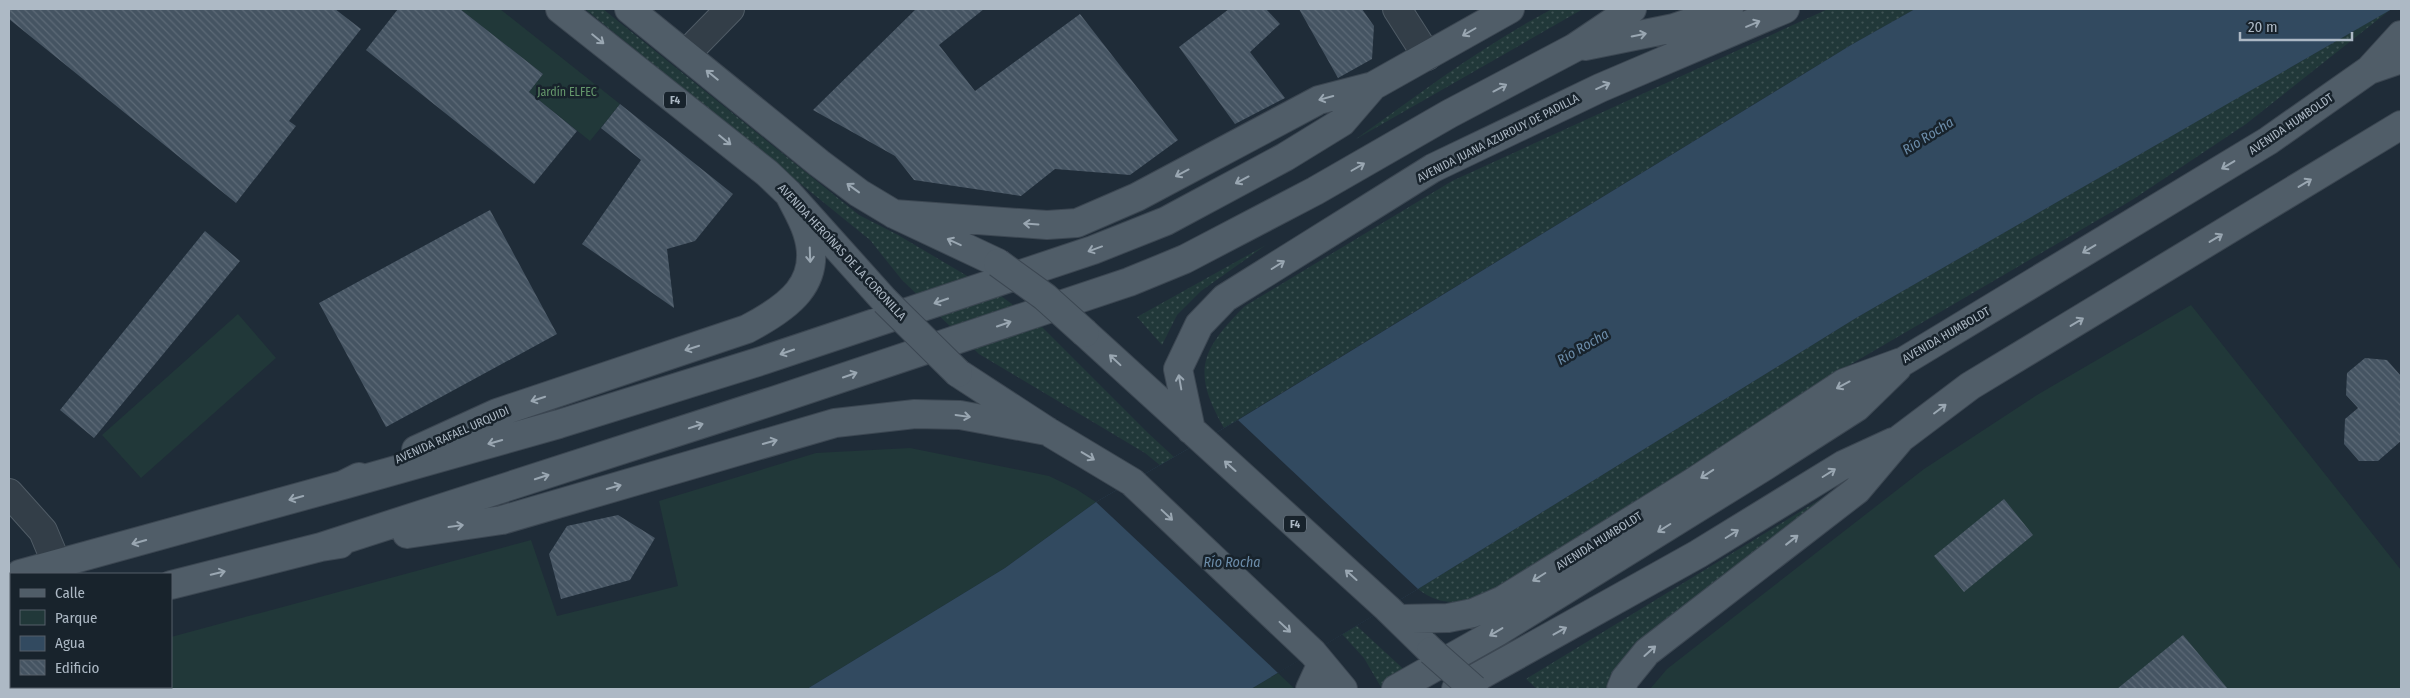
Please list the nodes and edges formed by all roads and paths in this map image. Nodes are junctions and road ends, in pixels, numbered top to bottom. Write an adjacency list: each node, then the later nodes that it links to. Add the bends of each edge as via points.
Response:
1 (560, 9): 17 (main road, AVENIDA HEROÍNAS DE LA CORONILLA / F4, one-way to 17, via 767,173)
2 (630, 9): 11 (main road, F4)
3 (730, 9): 11 (street)
4 (1397, 9): 12 (street)
5 (1510, 9): 12 (main road, one-way to 12)
6 (1632, 9): 10 (main road)
7 (1730, 9): 10 (main road, one-way to 7, via 1674,28)
8 (1785, 9): 21 (main road, AVENIDA JUANA AZURDUY DE PADILLA, one-way to 8, via 1178,369 1200,325 1225,298 1433,168 1600,88)
9 (2401, 35): 14 (main road)
10 (1574, 48): 25 (main road, one-way to 10, via 776,400 1145,276 1185,259 1306,195)
11 (686, 54): 18 (main road, F4, one-way to 11, via 819,163)
12 (1427, 56): 15 (main road)
13 (2401, 59): 14 (main road, AVENIDA HUMBOLDT)
14 (2369, 70): 19 (main road, AVENIDA HUMBOLDT, one-way to 19, via 2268,141)
15 (1373, 86): 18 (main road, one-way to 18, via 1319,100 1137,197 1078,223 1047,225); 23 (main road, one-way to 23, via 1342,122 1285,157 1166,221 1093,250 726,372 558,424)
16 (2401, 125): 22 (main road, one-way to 16, via 1970,386)
17 (789, 194): 20 (main road, AVENIDA HEROÍNAS DE LA CORONILLA / F4, bridge, via 886,301 958,373); 23 (main road, AVENIDA RAFAEL URQUIDI, one-way to 23, via 807,232 812,256 808,279 798,294 775,315 747,329 497,413)
18 (894, 214): 21 (main road, F4, one-way to 18, bridge, via 1045,297 998,263)
19 (1904, 361): 29 (main road, AVENIDA HUMBOLDT, one-way to 29, via 1844,383 1692,483 1502,600 1473,613 1448,618); 33 (main road, one-way to 33, via 1857,407 1497,632)
20 (1046, 431): 25 (main road, one-way to 20, via 502,520 836,423 915,414 960,415); 30 (main road, AVENIDA HEROÍNAS DE LA CORONILLA / F4, one-way to 30, via 1132,482)
21 (1197, 435): 29 (main road, F4, one-way to 21)
22 (1901, 438): 34 (main road, one-way to 22, via 1698,554 1843,465); 36 (main road, one-way to 22, via 1647,652 1857,490)
23 (343, 484): 26 (main road, AVENIDA RAFAEL URQUIDI, one-way to 26)
24 (9, 493): 26 (street, via 43,531)
25 (321, 547): 28 (main road, one-way to 25)
26 (59, 569): 27 (main road, AVENIDA RAFAEL URQUIDI)
27 (28, 573)
28 (172, 585)
29 (1394, 613): 35 (main road, F4, bridge)
30 (1317, 659): 31 (main road); 32 (main road, F4)
31 (1310, 689)
32 (1342, 689)
33 (1396, 689)
34 (1456, 689)
35 (1474, 689)
36 (1621, 689)

